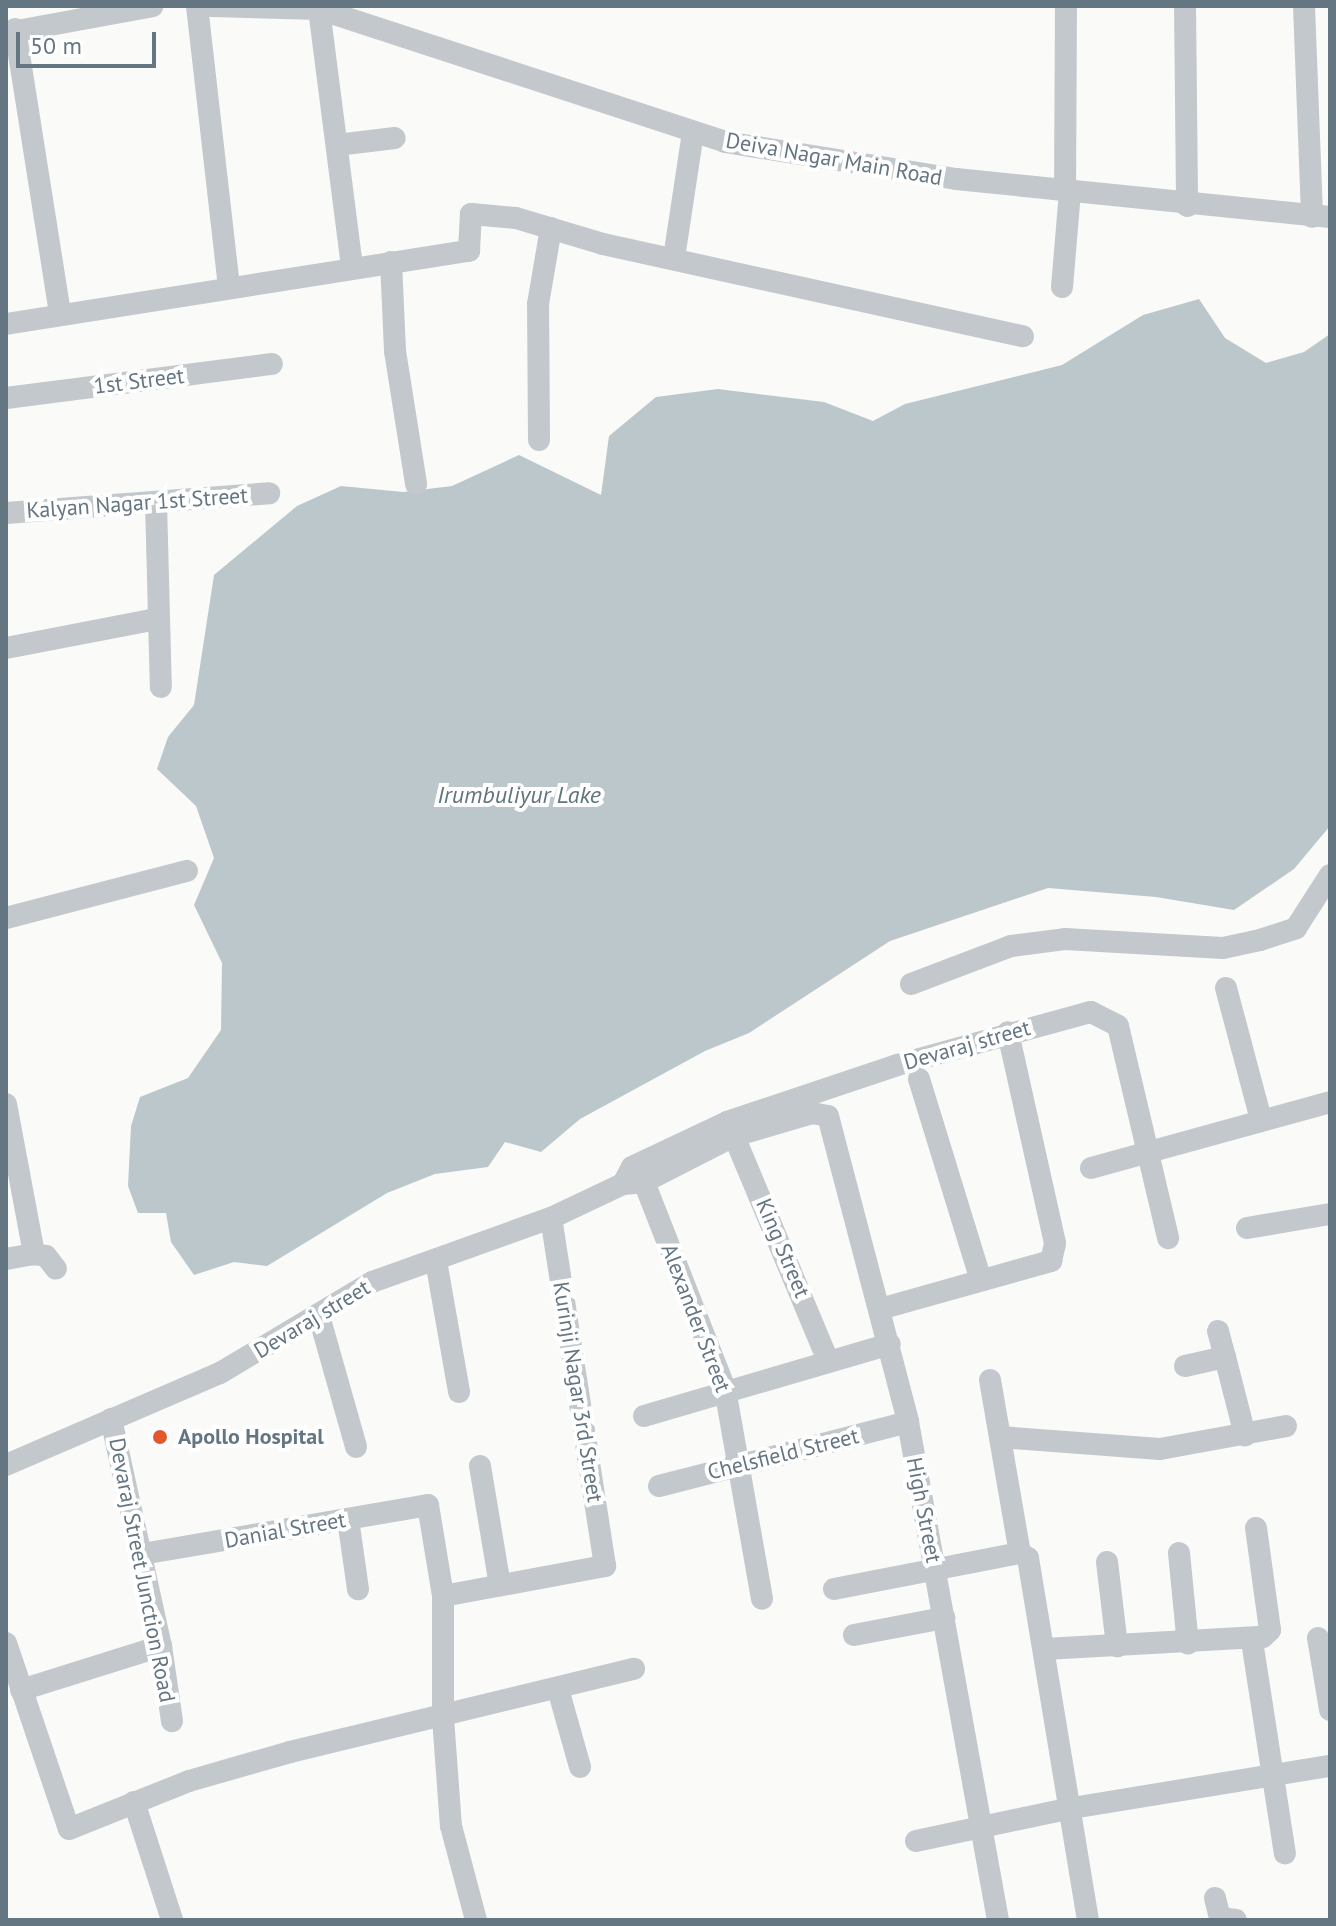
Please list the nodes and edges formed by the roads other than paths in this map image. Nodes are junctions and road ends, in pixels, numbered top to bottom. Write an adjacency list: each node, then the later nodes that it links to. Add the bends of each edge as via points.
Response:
1 (153, 6): 8 (street)
2 (197, 6): 19 (street)
3 (212, 6): 7 (street, Deiva Nagar Main Road)
4 (1066, 6): 12 (street)
5 (1185, 6): 13 (street)
6 (1304, 6): 14 (street)
7 (319, 9): 9 (street, Deiva Nagar Main Road); 11 (street)
8 (10, 31): 21 (street)
9 (693, 132): 12 (street, Deiva Nagar Main Road, via 756,147); 16 (street)
10 (395, 138): 11 (street)
11 (337, 145): 18 (street)
12 (1067, 192): 13 (street, Deiva Nagar Main Road); 20 (street)
13 (1187, 206): 14 (street, Deiva Nagar Main Road)
14 (1321, 217)
15 (551, 228): 16 (street); 17 (street, via 471,214 469,251); 26 (street, via 538,304)
16 (674, 258): 23 (street)
17 (391, 262): 18 (street); 27 (street, via 395,351)
18 (352, 268): 19 (street)
19 (229, 287): 21 (street)
20 (1062, 287)
21 (60, 313): 22 (street)
22 (6, 324)
23 (1023, 336)
24 (272, 364): 25 (street, 1st Street)
25 (6, 398)
26 (539, 440)
27 (416, 484)
28 (269, 493): 29 (street, Kalyan Nagar 1st Street)
29 (156, 502): 30 (street, Kalyan Nagar 1st Street); 31 (street)
30 (6, 513)
31 (157, 619): 32 (street); 33 (street)
32 (6, 648)
33 (161, 687)
34 (187, 871): 36 (street)
35 (1330, 875): 37 (street, via 1296,928 1260,940 1223,948 1065,939 1011,946)
36 (6, 918)
37 (911, 984)
38 (1226, 988): 44 (street)
39 (1008, 1032): 46 (street, Devaraj street, via 1091,1012 1118,1026); 48 (street, Devaraj street, via 727,1122 632,1167); 57 (street, via 1054,1254 1051,1261)
40 (919, 1079): 57 (street)
41 (1330, 1102): 44 (street)
42 (6, 1104): 53 (street)
43 (818, 1112): 45 (street, Devaraj street); 58 (street, High Street, via 832,1124)
44 (1261, 1120): 46 (street)
45 (734, 1136): 48 (street, Devaraj street); 63 (street, King Street)
46 (1147, 1151): 47 (street); 52 (street, Devaraj street)
47 (1091, 1168)
48 (634, 1183): 50 (street, Devaraj street); 66 (street, Alexander Street)
49 (1330, 1214): 51 (street)
50 (551, 1218): 55 (street, Devaraj street); 86 (street, Kurinji Nagar 3rd Street, via 605,1566)
51 (1247, 1228)
52 (1168, 1238)
53 (34, 1254): 54 (street); 56 (street, via 46,1256)
54 (6, 1259)
55 (436, 1261): 59 (street, Devaraj street, via 372,1282); 67 (street)
56 (56, 1269)
57 (981, 1280): 58 (street)
58 (880, 1309): 61 (street, High Street)
59 (319, 1316): 69 (street, Devaraj street, via 220,1373); 74 (street)
60 (1218, 1331): 62 (street)
61 (890, 1344): 63 (street); 70 (street, High Street)
62 (1225, 1357): 64 (street); 72 (street)
63 (828, 1361): 66 (street)
64 (1185, 1366)
65 (990, 1380): 73 (street)
66 (725, 1389): 68 (street); 76 (street, Alexander Street)
67 (459, 1392)
68 (644, 1416)
69 (111, 1419): 75 (street, Devaraj street); 83 (street, Devaraj Street Junction Road)
70 (908, 1422): 76 (street, Chelsfield Street); 85 (street, High Street)
71 (1286, 1426): 72 (street)
72 (1245, 1435): 73 (street, via 1160,1449)
73 (1000, 1437): 81 (street)
74 (356, 1447)
75 (6, 1465)
76 (740, 1465): 78 (street, Chelsfield Street); 90 (street, Alexander Street, via 750,1555)
77 (480, 1466): 86 (street)
78 (659, 1486)
79 (348, 1519): 83 (street, Danial Street); 87 (street); 89 (street, Danial Street, via 428,1505)
80 (1256, 1528): 94 (street, via 1270,1630)
81 (1020, 1553): 85 (street); 99 (street, via 1031,1565)
82 (1179, 1553): 96 (street)
83 (142, 1554): 97 (street, Devaraj Street Junction Road)
84 (1107, 1562): 98 (street)
85 (935, 1568): 88 (street); 91 (street, High Street)
86 (500, 1585): 89 (street)
87 (358, 1589)
88 (834, 1589)
89 (443, 1596): 104 (street)
90 (762, 1599)
91 (944, 1618): 92 (street); 111 (street, High Street)
92 (854, 1635)
93 (1318, 1638): 103 (street)
94 (1252, 1641): 96 (street); 108 (street)
95 (6, 1643): 102 (street)
96 (1188, 1644): 98 (street)
97 (161, 1646): 102 (street); 105 (street, Devaraj Street Junction Road)
98 (1117, 1646): 99 (street)
99 (1045, 1649): 110 (street)
100 (634, 1669): 101 (street)
101 (558, 1689): 104 (street); 107 (street)
102 (21, 1690): 109 (street, via 69,1829)
103 (1330, 1710)
104 (443, 1718): 109 (street, via 290,1752); 116 (street, via 451,1826)
105 (172, 1721)
106 (1330, 1766): 108 (street)
107 (580, 1767)
108 (1273, 1776): 110 (street); 113 (street)
109 (134, 1802): 115 (street)
110 (1066, 1809): 111 (street); 118 (street)
111 (982, 1828): 112 (street); 117 (street, High Street)
112 (916, 1841)
113 (1285, 1853)
114 (1215, 1898): 119 (street, via 1220,1918)
115 (172, 1920)
116 (476, 1920)
117 (998, 1920)
118 (1088, 1920)
119 (1236, 1920)

